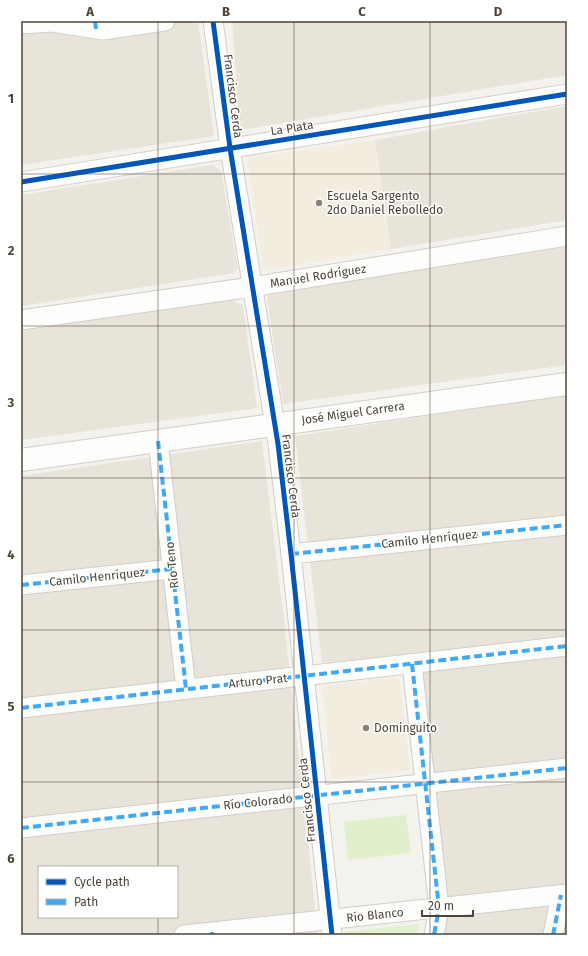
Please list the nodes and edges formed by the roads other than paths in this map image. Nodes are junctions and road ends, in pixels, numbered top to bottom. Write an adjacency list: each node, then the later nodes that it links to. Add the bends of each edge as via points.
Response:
1 (165, 21): 4 (street, via 115,28)
2 (214, 21): 6 (street, Francisco Cerda)
3 (21, 24): 4 (street, via 52,22)
4 (95, 25)
5 (567, 94): 6 (street, La Plata)
6 (230, 148): 7 (street, La Plata); 9 (street, Francisco Cerda)
7 (21, 182)
8 (567, 236): 9 (street, Manuel Rodríguez)
9 (252, 287): 10 (street, Manuel Rodríguez); 12 (street, Francisco Cerda)
10 (21, 320)
11 (567, 384): 12 (street, José Miguel Carrera)
12 (275, 424): 13 (street, José Miguel Carrera); 16 (street, Francisco Cerda)
13 (158, 441): 14 (street, José Miguel Carrera); 17 (street, Río Teno)
14 (21, 460)
15 (567, 525): 16 (street, Camilo Henríquez)
16 (291, 554): 21 (street, Francisco Cerda)
17 (172, 568): 18 (street, Camilo Henríquez); 22 (street, Río Teno)
18 (21, 585)
19 (567, 646): 20 (street, Arturo Prat)
20 (412, 664): 21 (street, Arturo Prat); 25 (street)
21 (304, 676): 22 (street, Arturo Prat); 26 (street, Francisco Cerda)
22 (186, 689): 23 (street, Arturo Prat)
23 (21, 708)
24 (567, 768): 25 (street, Río Colorado)
25 (425, 784): 26 (street, Río Colorado); 29 (street)
26 (316, 796): 27 (street, Río Colorado); 30 (street, Francisco Cerda)
27 (21, 828)
28 (564, 895): 29 (street, Río Blanco); 34 (street)
29 (439, 908): 30 (street, Río Blanco); 33 (street)
30 (331, 927): 31 (street, Río Blanco)
31 (212, 934): 32 (street, Río Blanco)
32 (184, 935)
33 (434, 935)
34 (553, 935)

